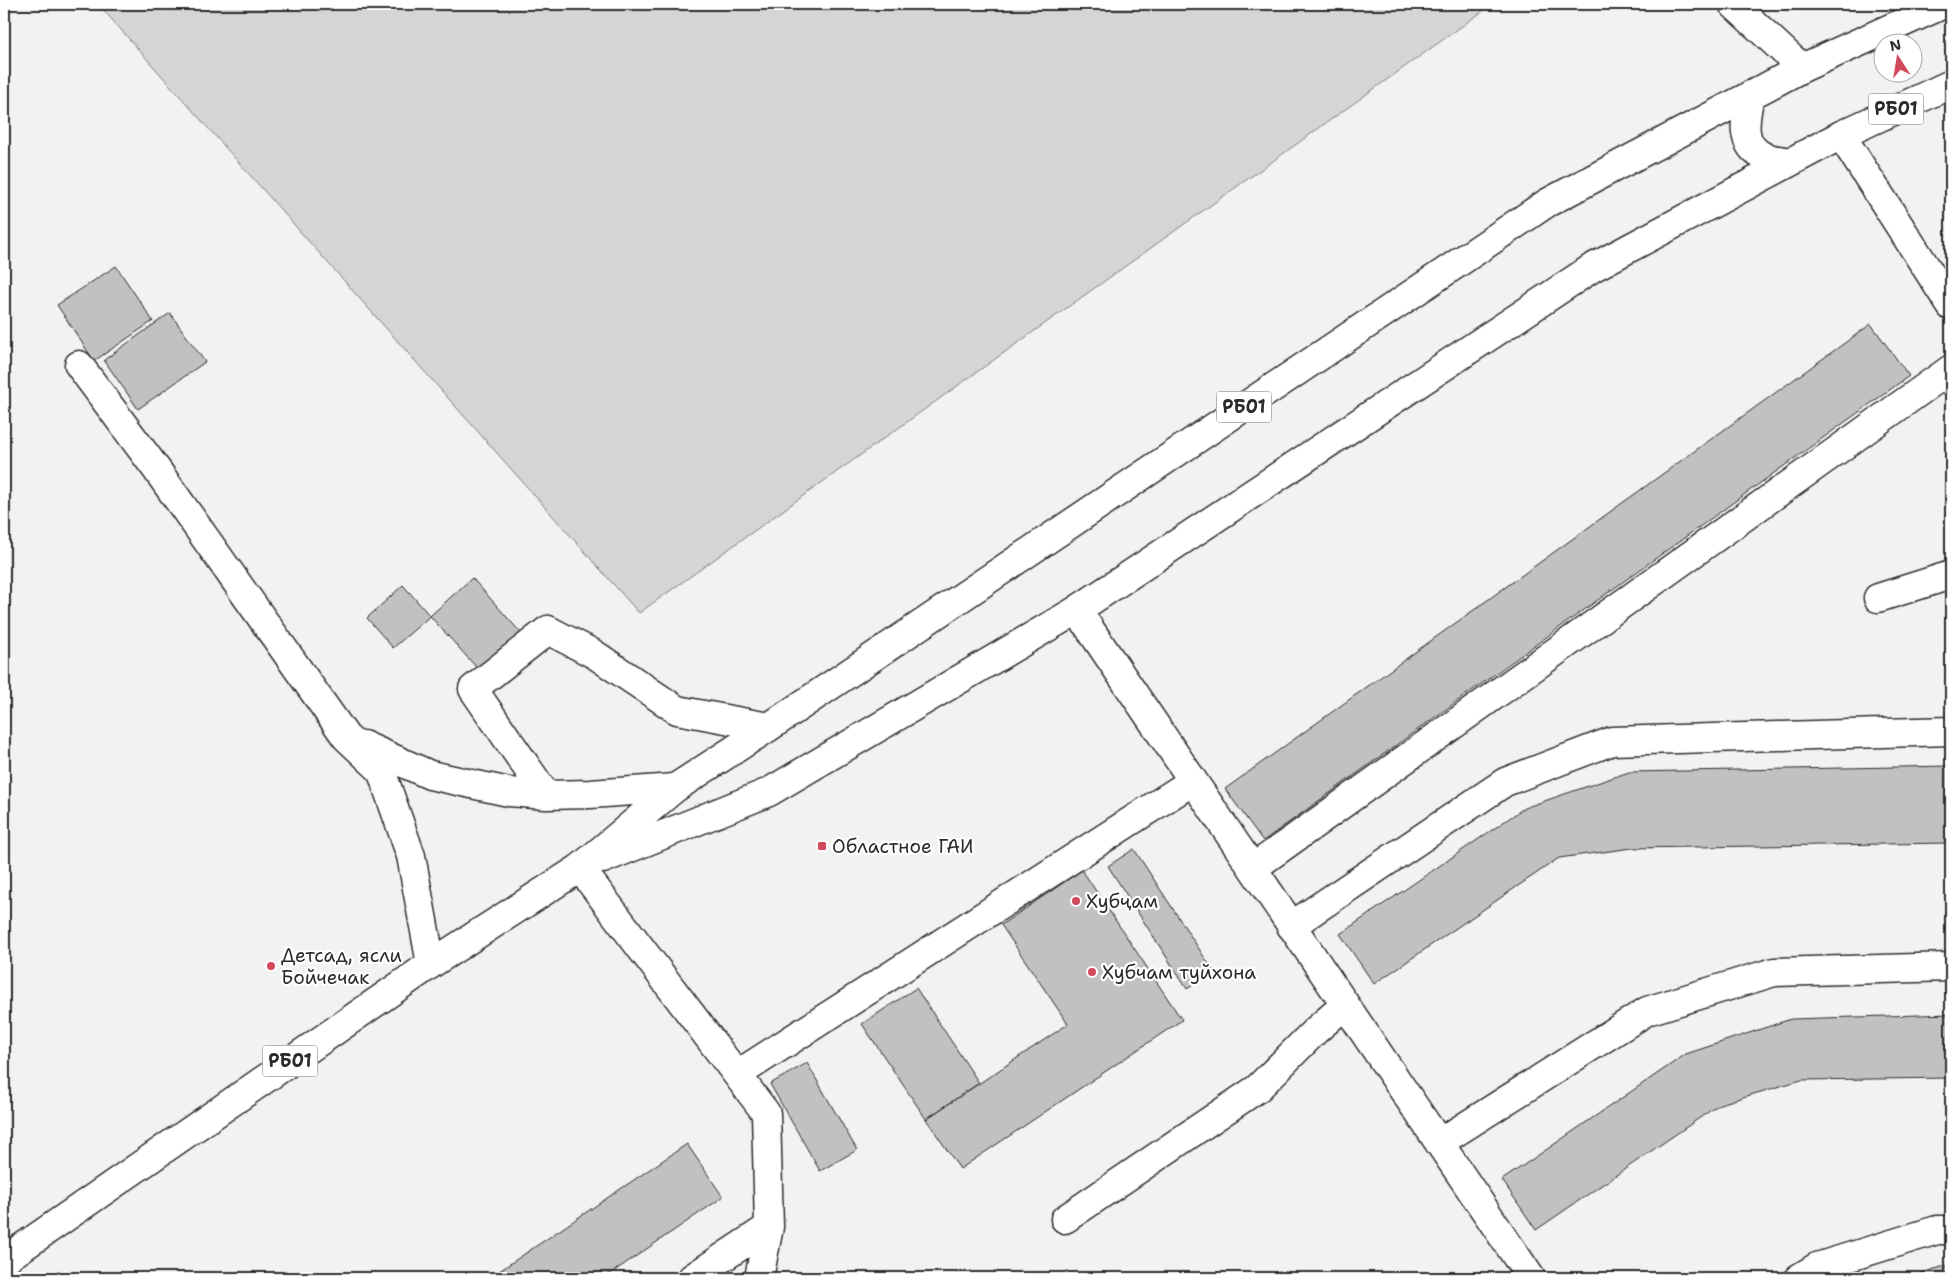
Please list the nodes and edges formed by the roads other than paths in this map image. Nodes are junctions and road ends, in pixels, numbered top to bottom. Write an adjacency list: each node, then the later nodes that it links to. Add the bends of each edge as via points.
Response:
1 (1733, 4): 3 (main road)
2 (1944, 4): 3 (main road, РБ01)
3 (1802, 68): 5 (main road, РБ01)
4 (1951, 84): 6 (main road, РБ01)
5 (1750, 95): 7 (main road, via 1745,122 1746,136 1753,149 1763,156); 14 (main road, РБ01, via 1547,203)
6 (1841, 135): 7 (main road, РБ01); 8 (main road)
7 (1790, 162): 13 (main road, РБ01, via 1592,268)
8 (1951, 306)
9 (79, 365): 16 (main road)
10 (1951, 369): 21 (main road)
11 (1951, 575): 12 (main road)
12 (1878, 598)
13 (1077, 610): 17 (main road); 20 (main road, РБ01, via 769,792)
14 (769, 727): 18 (main road, РБ01); 19 (main road, via 677,710 594,654 548,630 473,689)
15 (1951, 731): 22 (main road, via 1612,741 1505,782)
16 (346, 737): 19 (main road, via 430,775 509,792); 23 (main road, via 381,770 411,856)
17 (1193, 781): 21 (main road); 26 (main road)
18 (675, 788): 19 (main road); 20 (main road, РБ01)
19 (546, 794)
20 (580, 868): 23 (main road, РБ01); 26 (main road)
21 (1253, 868): 22 (main road)
22 (1290, 926): 25 (main road)
23 (431, 964): 31 (main road, РБ01)
24 (1951, 967): 27 (main road, via 1774,972 1647,1010)
25 (1345, 1006): 27 (main road); 28 (main road, via 1258,1088)
26 (738, 1074): 29 (main road, via 766,1113)
27 (1439, 1143): 34 (main road)
28 (1065, 1219)
29 (768, 1227): 32 (main road); 33 (main road)
30 (1951, 1230): 35 (main road, via 1938,1230 1817,1267)
31 (4, 1260)
32 (692, 1278)
33 (759, 1278)
34 (1531, 1278)
35 (1799, 1278)

